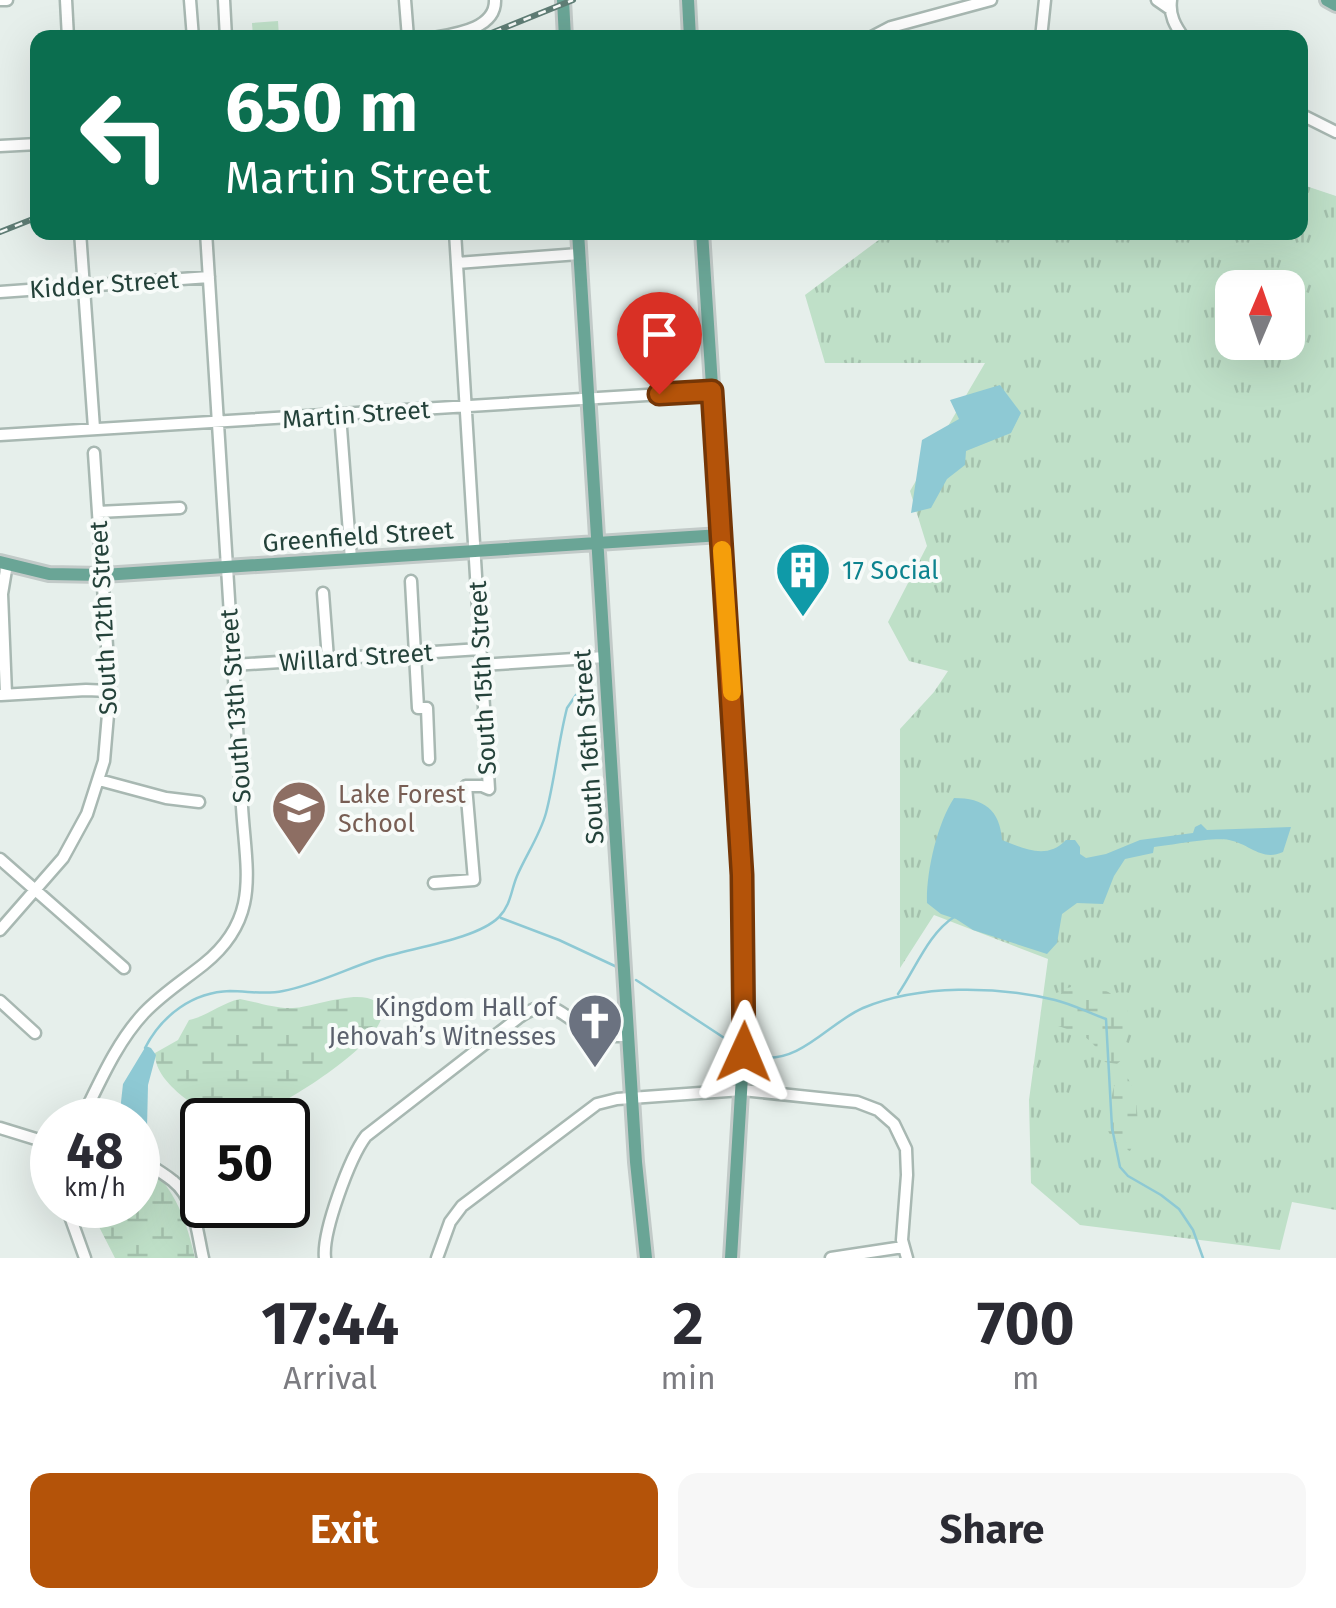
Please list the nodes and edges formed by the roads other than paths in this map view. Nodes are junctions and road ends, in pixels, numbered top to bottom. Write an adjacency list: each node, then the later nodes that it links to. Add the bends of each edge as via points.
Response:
1 (0, 0): 2 (street)
2 (8, 0)
3 (66, 0): 16 (street)
4 (190, 0): 17 (street)
5 (224, 0): 18 (street)
6 (404, 0): 19 (street)
7 (496, 0): 20 (street, via 495,12)
8 (563, 0): 21 (main road)
9 (688, 0): 22 (main road)
10 (991, 0): 23 (street)
11 (1045, 0): 24 (street)
12 (1157, 0): 14 (street)
13 (1327, 0): 15 (main road)
14 (1170, 4): 25 (street)
15 (1336, 5)
16 (68, 30)
17 (192, 30)
18 (226, 30)
19 (407, 30)
20 (465, 30)
21 (565, 30)
22 (690, 30)
23 (885, 30)
24 (1041, 30)
25 (1178, 30)
26 (1308, 118): 27 (street)
27 (1336, 132)
28 (30, 144): 29 (street)
29 (0, 146)
30 (80, 240): 38 (street)
31 (207, 240): 37 (street, South 13th Street)
32 (456, 240): 36 (street, South 15th Street)
33 (578, 240): 35 (main road, South 16th Street)
34 (703, 240): 40 (main road)
35 (579, 254): 36 (street); 41 (main road, South 16th Street)
36 (457, 262): 42 (street, South 15th Street)
37 (209, 277): 38 (street, Kidder Street); 44 (street, South 13th Street)
38 (83, 286): 39 (street, Kidder Street); 45 (street)
39 (0, 292)
40 (712, 391): 41 (street, Martin Street); 50 (main road)
41 (588, 398): 42 (street, Martin Street); 51 (main road, South 16th Street)
42 (465, 407): 43 (street, Martin Street); 52 (street, South 15th Street)
43 (340, 415): 44 (street, Martin Street); 53 (street)
44 (218, 422): 45 (street, Martin Street); 55 (street, South 13th Street)
45 (94, 428): 46 (street, Martin Street)
46 (0, 435)
47 (94, 453): 49 (street, South 12th Street)
48 (180, 508): 49 (street)
49 (98, 512): 56 (street, South 12th Street)
50 (722, 535): 51 (main road, Greenfield Street); 78 (main road, via 742,875)
51 (598, 544): 52 (main road, Greenfield Street); 61 (main road, South 16th Street)
52 (475, 550): 53 (main road, Greenfield Street); 59 (street, South 15th Street)
53 (351, 559): 55 (main road, Greenfield Street)
54 (3, 563): 56 (main road, Greenfield Street, via 48,574); 66 (street)
55 (226, 566): 56 (main road, Greenfield Street); 63 (street, South 13th Street)
56 (103, 575): 65 (street, South 12th Street)
57 (411, 581): 60 (street)
58 (323, 593): 62 (street)
59 (480, 649): 60 (street, Willard Street); 64 (street, South 15th Street)
60 (416, 654): 62 (street, Willard Street); 67 (street, via 418,708 427,708)
61 (605, 657): 64 (street); 77 (main road, South 16th Street)
62 (328, 659): 63 (street, Willard Street)
63 (232, 665): 79 (street, South 13th Street, via 246,882 240,919 218,952 135,1023)
64 (481, 665): 71 (street, South 15th Street, via 489,789 466,786 474,880)
65 (110, 690): 66 (street); 68 (street, South 12th Street)
66 (3, 695)
67 (430, 759)
68 (99, 780): 69 (street); 72 (street, South 12th Street, via 76,836)
69 (199, 802)
70 (0, 860): 72 (street)
71 (434, 883)
72 (36, 891): 73 (street, South 12th Street); 74 (street)
73 (0, 930)
74 (124, 968)
75 (0, 1001): 76 (street)
76 (35, 1033)
77 (629, 1036): 80 (main road, South 16th Street); 89 (street, via 594,1033 548,1006 528,1011 366,1136 346,1174)
78 (742, 1090): 80 (street); 85 (street, via 857,1102 886,1116 906,1148); 92 (main road)
79 (92, 1098)
80 (632, 1098): 90 (street, via 597,1104 462,1206); 91 (main road, South 16th Street)
81 (0, 1128): 82 (street)
82 (30, 1137)
83 (160, 1173): 87 (street, via 186,1194)
84 (74, 1228): 86 (street)
85 (905, 1252): 93 (street)
86 (85, 1258)
87 (203, 1258)
88 (313, 1258): 89 (street)
89 (324, 1258)
90 (437, 1258)
91 (646, 1258)
92 (731, 1258)
93 (831, 1258)

